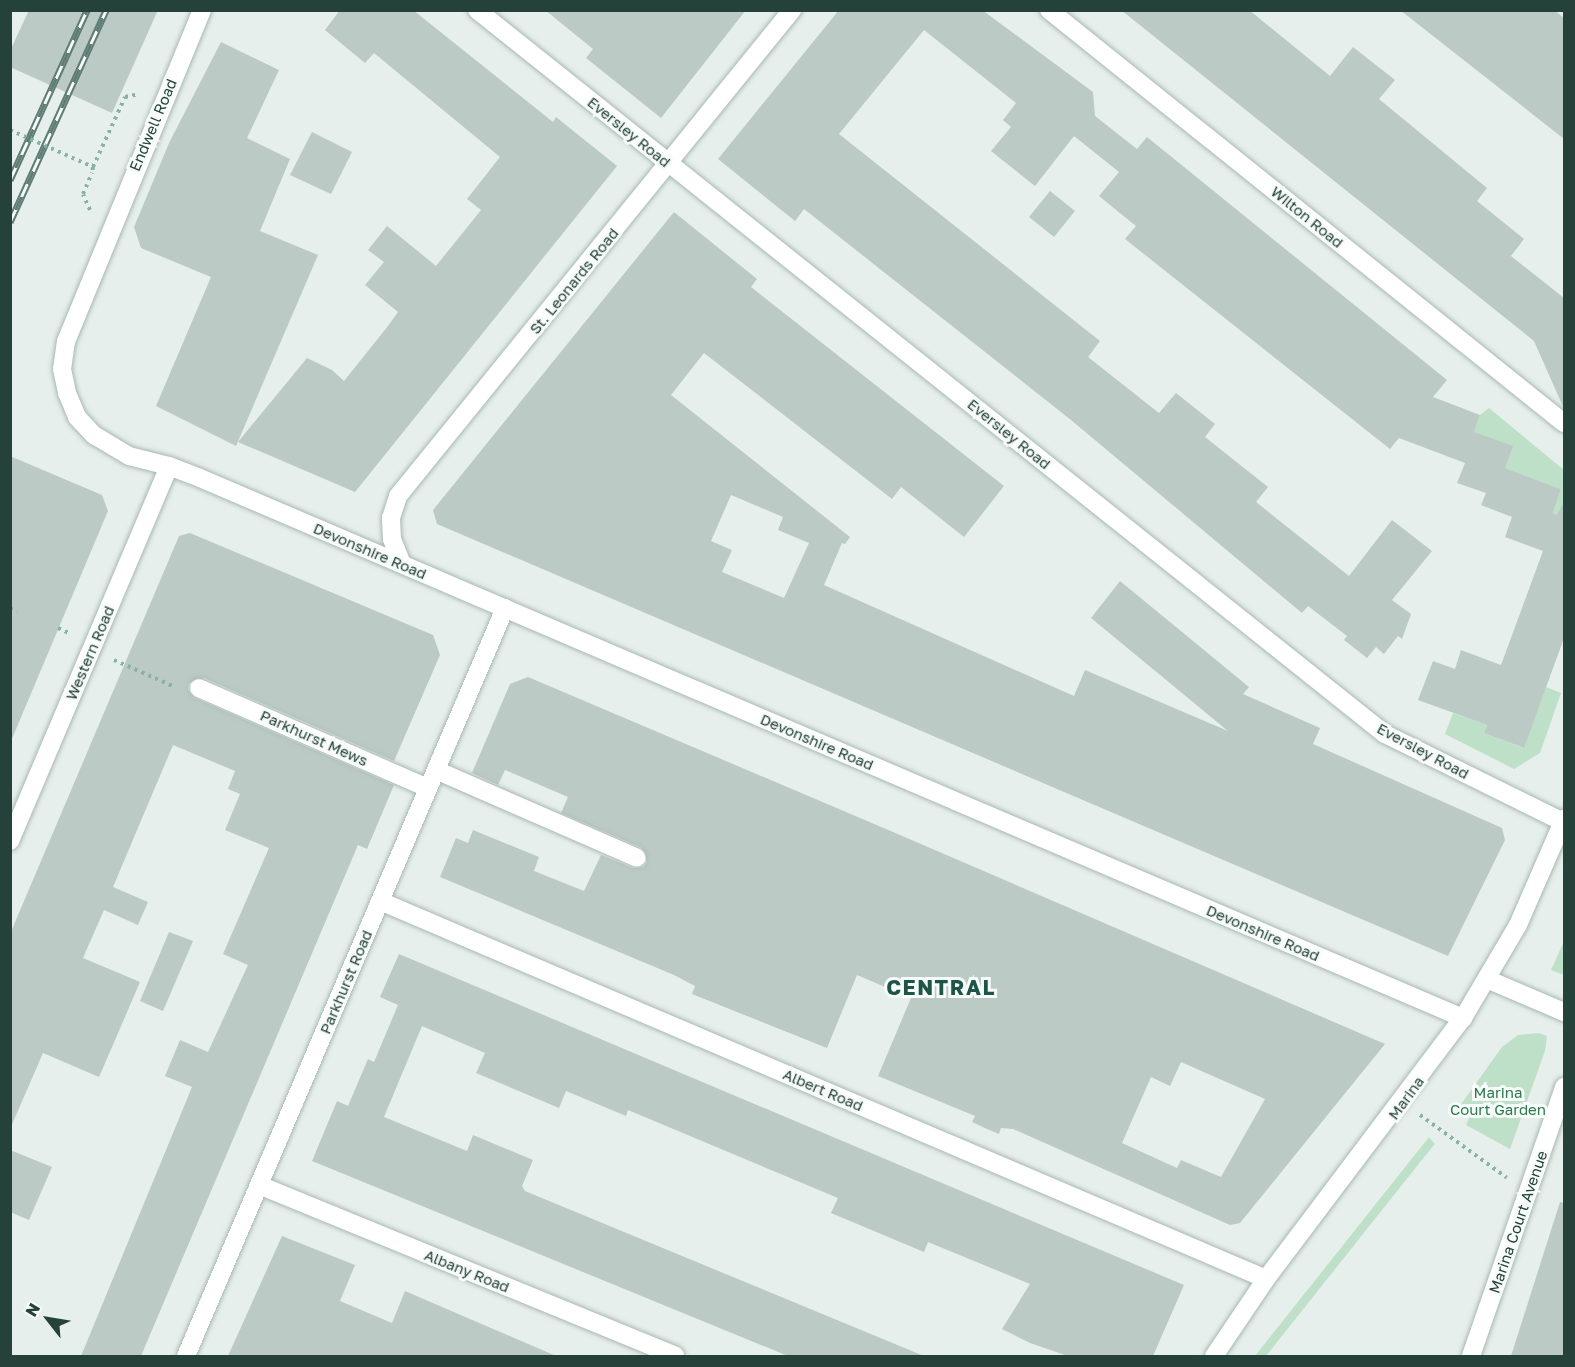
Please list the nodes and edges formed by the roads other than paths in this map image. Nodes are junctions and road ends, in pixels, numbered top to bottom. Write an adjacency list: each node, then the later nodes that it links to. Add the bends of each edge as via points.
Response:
1 (202, 10): 7 (street, Endwell Road, via 66,341 62,369 77,417 94,435 129,456)
2 (477, 10): 5 (street, Eversley Road)
3 (792, 10): 5 (street, St. Leonards Road)
4 (1049, 10): 6 (street, Wilton Road)
5 (669, 163): 8 (street, St. Leonards Road, via 398,496 391,518 392,539); 13 (street, Eversley Road, via 1385,734)
6 (1564, 423)
7 (169, 466): 8 (street, Devonshire Road); 14 (street, Western Road)
8 (402, 564): 9 (street, Devonshire Road)
9 (505, 608): 11 (street, Parkhurst Road); 19 (street, Devonshire Road)
10 (199, 688): 12 (street, Parkhurst Mews)
11 (436, 770): 12 (street, Parkhurst Road); 15 (street)
12 (428, 788): 16 (street, Parkhurst Road)
13 (1564, 821): 17 (street, Marina, via 1542,876)
14 (10, 841)
15 (637, 858)
16 (380, 901): 21 (street, Parkhurst Road); 22 (street, Albert Road)
17 (1489, 980): 18 (street); 19 (street, Marina)
18 (1564, 1012)
19 (1464, 1018): 22 (street, Marina)
20 (1564, 1087): 26 (street, Marina Court Avenue)
21 (259, 1185): 23 (street, Parkhurst Road); 24 (street, Albany Road)
22 (1266, 1279): 25 (street, Marina)
23 (186, 1356)
24 (675, 1356)
25 (1214, 1356)
26 (1471, 1356)

